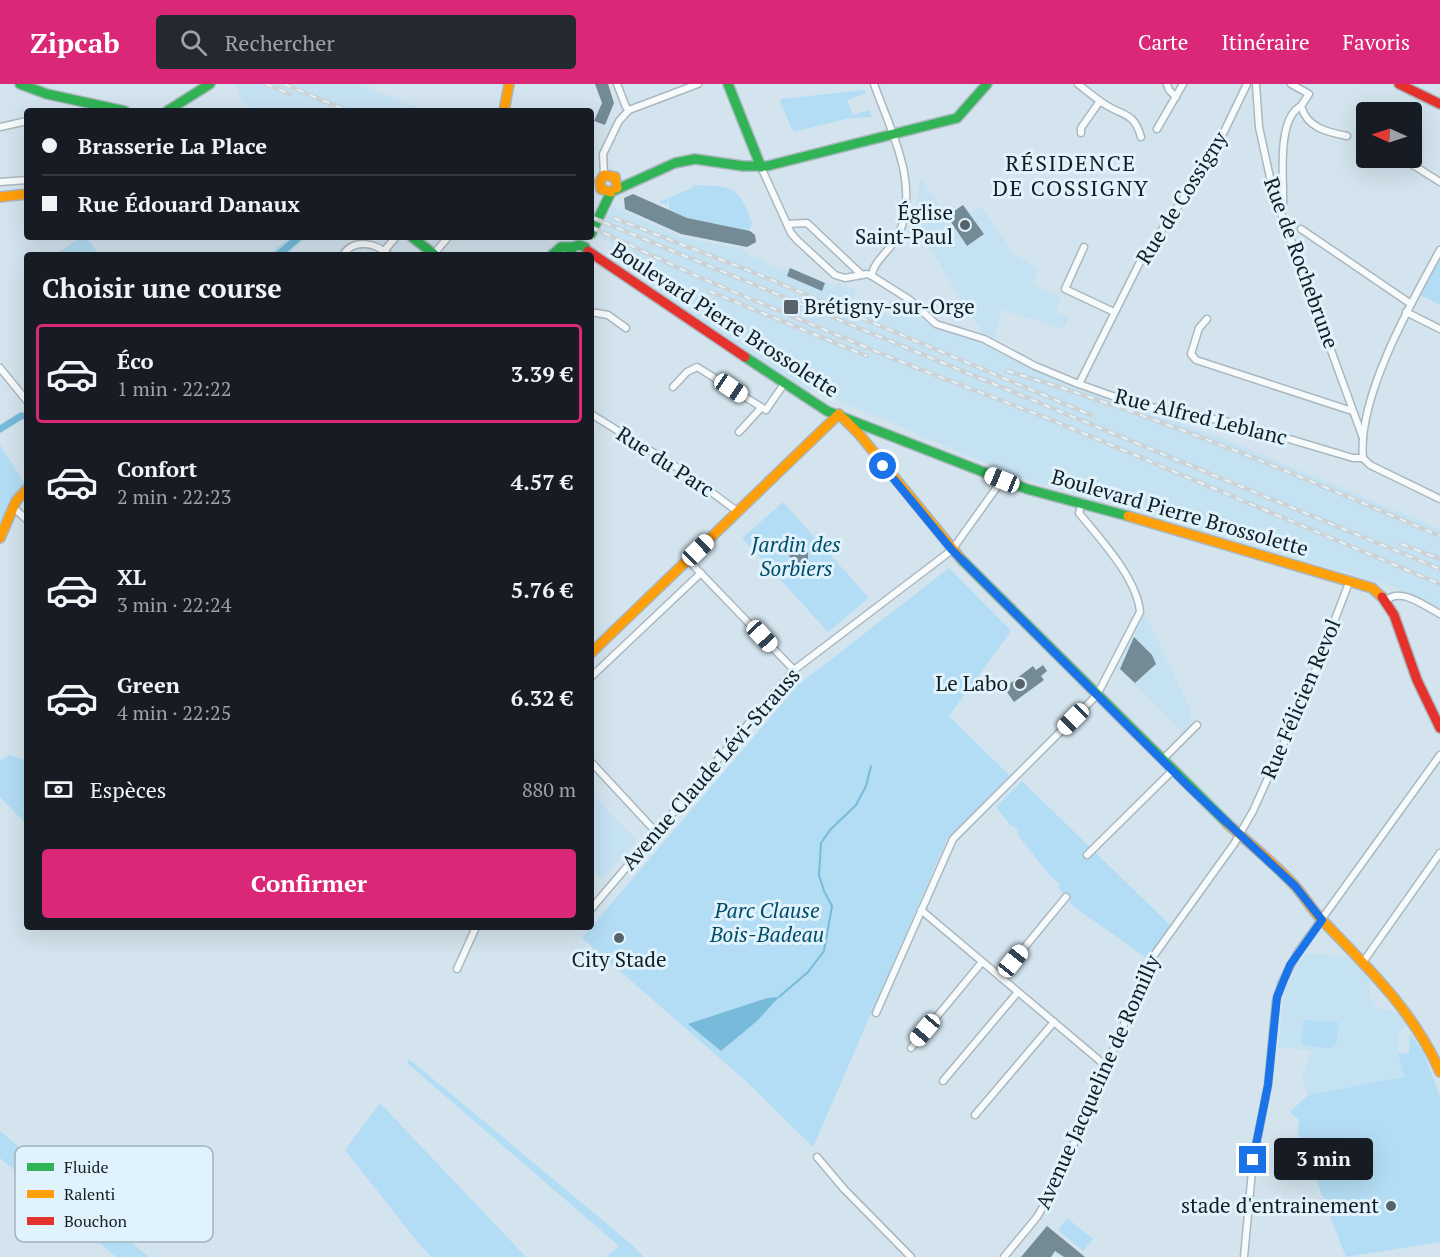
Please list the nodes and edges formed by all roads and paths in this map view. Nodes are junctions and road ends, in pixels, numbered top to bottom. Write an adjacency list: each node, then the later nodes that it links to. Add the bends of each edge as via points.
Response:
1 (20, 84): 20 (main road)
2 (210, 84): 21 (main road)
3 (508, 84): 22 (main road)
4 (617, 84): 23 (street)
5 (698, 84): 23 (street)
6 (728, 84): 31 (main road)
7 (874, 84): 28 (street)
8 (987, 84): 28 (main road, via 957,118)
9 (1078, 84): 17 (street)
10 (1167, 84): 16 (street)
11 (1183, 84): 16 (street)
12 (1247, 84): 57 (street, Rue de Cossigny, via 1221,138 1141,260)
13 (1256, 84): 69 (street, Rue de Rochebrune, via 1259,127 1273,191)
14 (1291, 84): 19 (street, via 1309,94)
15 (1399, 84): 18 (main road)
16 (1176, 97): 26 (street)
17 (1100, 101): 27 (street); 29 (street, via 1122,111 1138,126)
18 (1440, 105)
19 (1301, 106): 30 (street, via 1314,126); 39 (street, via 1293,111 1285,128)
20 (109, 108)
21 (172, 108)
22 (504, 108)
23 (629, 110): 36 (street, via 619,121 603,154)
24 (24, 122): 25 (street)
25 (0, 127)
26 (1157, 129)
27 (1081, 133)
28 (893, 135): 31 (main road); 55 (street, via 906,179 906,207 897,239 874,267)
29 (1141, 136)
30 (1347, 136)
31 (761, 167): 36 (main road, via 689,159); 42 (street)
32 (1418, 168): 35 (street)
33 (24, 180): 34 (street)
34 (0, 182)
35 (1440, 182)
36 (602, 186): 40 (main road); 41 (main road)
37 (24, 194): 38 (main road)
38 (0, 197)
39 (1283, 205)
40 (594, 211)
41 (594, 219)
42 (787, 224): 54 (street, via 807,223); 54 (street, via 797,240 834,275)
43 (1301, 230): 56 (street)
44 (416, 240): 50 (main road)
45 (1084, 246): 57 (street, via 1065,289)
46 (574, 248): 51 (main road, via 561,247); 52 (main road, Boulevard Pierre Brossolette, via 584,246)
47 (1440, 250): 56 (street)
48 (346, 252): 49 (street, via 360,243)
49 (384, 252)
50 (430, 252)
51 (555, 252)
52 (588, 252)
53 (594, 256): 64 (main road, Boulevard Pierre Brossolette)
54 (862, 275): 55 (street)
55 (872, 276): 65 (street, Rue Alfred Leblanc, via 904,296 936,324 984,339)
56 (1411, 304): 58 (street)
57 (1114, 312): 65 (street, Rue de Cossigny)
58 (1406, 312): 62 (street); 73 (street, via 1380,373)
59 (594, 313): 61 (street, via 608,315)
60 (1207, 319): 69 (street, via 1199,328 1191,354 1196,360)
61 (626, 328)
62 (1440, 329)
63 (0, 368): 67 (street)
64 (784, 384): 68 (street, via 768,408); 70 (main road, Boulevard Pierre Brossolette, via 827,411)
65 (1079, 384): 74 (street, Rue Alfred Leblanc, via 1157,410 1239,424)
66 (673, 387): 68 (street, via 697,367)
67 (24, 397)
68 (761, 408): 72 (street)
69 (1352, 411): 73 (street, Rue de Rochebrune)
70 (839, 414): 75 (main road, Boulevard Pierre Brossolette); 80 (main road); 83 (main road)
71 (594, 416): 80 (street, Rue du Parc, via 687,473)
72 (739, 432)
73 (1364, 438): 74 (street)
74 (1363, 459): 77 (street, Rue Alfred Leblanc)
75 (1002, 480): 78 (main road, Boulevard Pierre Brossolette); 83 (street, Avenue Claude Lévi-Strauss)
76 (24, 493): 79 (main road)
77 (1440, 499)
78 (1082, 502): 86 (main road, Boulevard Pierre Brossolette); 92 (street, via 1079,513 1127,578 1140,612)
79 (13, 507): 81 (street); 82 (main road)
80 (738, 512): 84 (main road)
81 (24, 517)
82 (0, 538)
83 (952, 550): 90 (street, Avenue Claude Lévi-Strauss); 92 (main road)
84 (688, 560): 85 (street); 89 (main road)
85 (701, 573): 90 (street); 91 (street)
86 (1350, 580): 87 (main road, Boulevard Pierre Brossolette, via 1372,588); 99 (street, Rue Félicien Revol, via 1310,687)
87 (1387, 600): 88 (street, via 1394,595 1403,596); 94 (main road, via 1414,674)
88 (1440, 614)
89 (594, 651)
90 (794, 670): 100 (street, Avenue Claude Lévi-Strauss)
91 (594, 674)
92 (1097, 695): 96 (main road); 106 (street, via 953,839)
93 (1197, 725): 96 (street)
94 (1440, 728)
95 (1440, 755): 107 (street)
96 (1163, 759): 98 (main road)
97 (594, 765): 100 (street)
98 (1173, 770): 101 (main road); 103 (street)
99 (1249, 817): 101 (street, Avenue Jacqueline de Romilly)
100 (656, 832): 105 (street, Avenue Claude Lévi-Strauss)
101 (1239, 833): 107 (main road, via 1295,886); 117 (street, Avenue Jacqueline de Romilly, via 1152,958)
102 (1440, 853): 110 (street)
103 (1087, 855)
104 (1066, 897): 112 (street)
105 (594, 905)
106 (921, 910): 109 (street); 114 (street)
107 (1322, 920): 110 (main road); 124 (street, via 1290,965 1277,997 1268,1085 1253,1160)
108 (475, 930): 111 (street)
109 (982, 962): 112 (street); 116 (street)
110 (1363, 962): 118 (main road, via 1419,1030)
111 (457, 969)
112 (1000, 977): 113 (street)
113 (1018, 992): 115 (street); 119 (street)
114 (876, 1013)
115 (1054, 1022): 117 (street); 120 (street)
116 (911, 1048)
117 (1106, 1066): 123 (street, Avenue Jacqueline de Romilly, via 1048,1199)
118 (1440, 1072)
119 (943, 1081)
120 (975, 1115)
121 (817, 1157): 122 (street)
122 (911, 1257)
123 (1004, 1257)
124 (1244, 1257)

